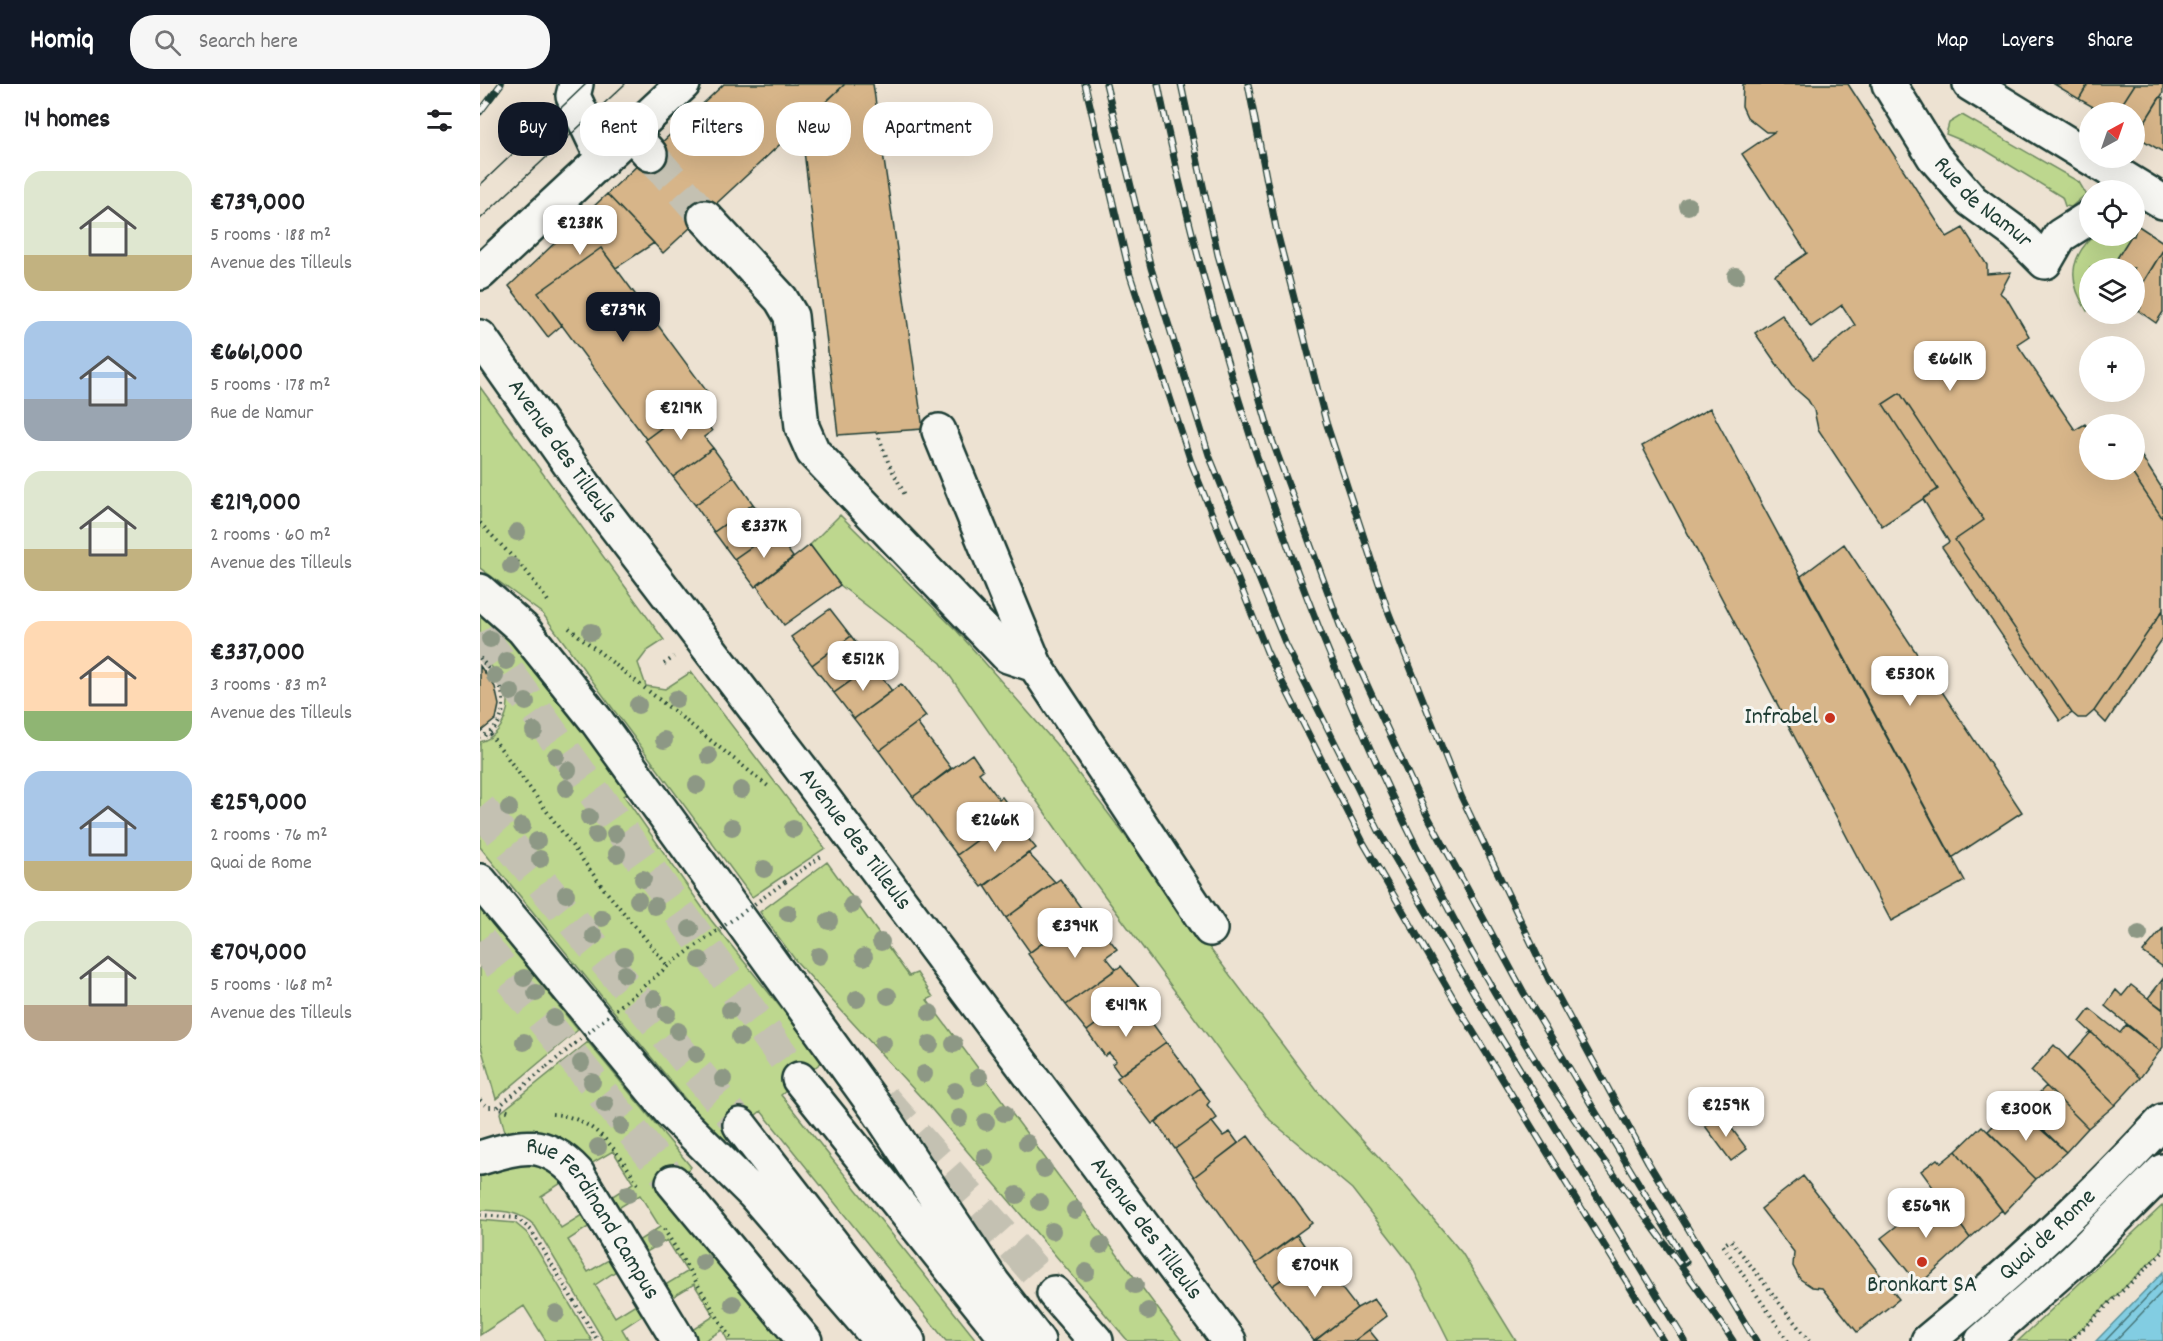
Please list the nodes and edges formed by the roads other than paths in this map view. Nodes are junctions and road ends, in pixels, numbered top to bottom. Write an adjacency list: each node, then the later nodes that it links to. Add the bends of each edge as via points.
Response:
1 (576, 84): 5 (main road, via 573,96)
2 (683, 84): 5 (main road, via 641,143)
3 (1889, 84): 10 (main road, Rue de Namur, via 1934,157 1972,201 2017,234 2044,262 2060,236)
4 (1970, 84): 6 (main road)
5 (603, 159): 11 (main road)
6 (2117, 180)
7 (2145, 194): 8 (main road)
8 (2163, 202)
9 (705, 217): 15 (main road, via 781,299 791,316 802,427 813,452 1008,656)
10 (2079, 224)
11 (480, 273)
12 (480, 337): 32 (main road, Avenue des Tilleuls, via 590,493)
13 (939, 431): 15 (main road)
14 (480, 591): 30 (main road, via 522,629 596,720 875,1106 993,1283)
15 (1035, 665): 17 (main road)
16 (480, 881): 27 (main road, via 670,1111 754,1194)
17 (1210, 929)
18 (799, 1079): 29 (main road)
19 (2163, 1121): 33 (main road, Quai de Rome, via 2109,1179 1988,1292)
20 (740, 1125): 28 (main road)
21 (480, 1158): 25 (main road, Rue Ferdinand Campus, via 523,1145 564,1159 577,1173)
22 (2163, 1171): 34 (main road, Quai de Rome, via 2074,1260)
23 (674, 1182): 26 (main road)
24 (1054, 1293): 31 (main road)
25 (679, 1341)
26 (805, 1341)
27 (882, 1341)
28 (908, 1341)
29 (1009, 1341)
30 (1038, 1341)
31 (1096, 1341)
32 (1229, 1341)
33 (1928, 1341)
34 (1982, 1341)

